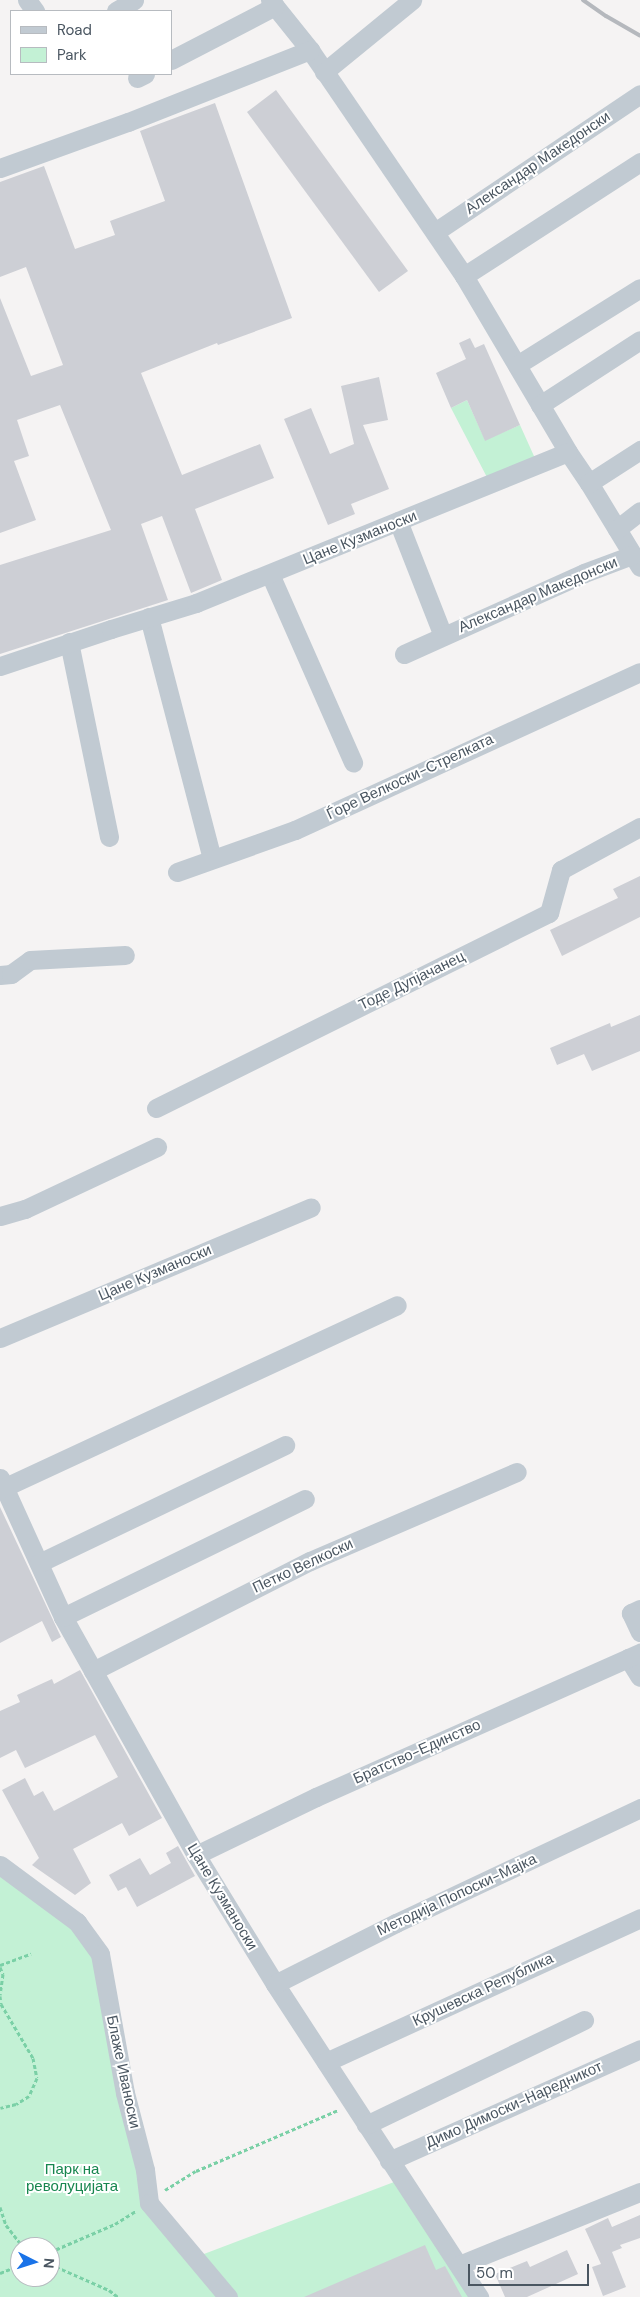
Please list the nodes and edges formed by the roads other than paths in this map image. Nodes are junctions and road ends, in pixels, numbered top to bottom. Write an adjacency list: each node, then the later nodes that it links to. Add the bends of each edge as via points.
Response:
1 (134, 0): 4 (street)
2 (412, 0): 7 (street)
3 (272, 3): 5 (street, Александар Македонски); 6 (street, Александар Македонски)
4 (118, 10)
5 (310, 50): 7 (street, Александар Македонски); 10 (street, via 128,122)
6 (172, 59)
7 (324, 72): 11 (street, Александар Македонски)
8 (640, 94): 11 (street, Александар Македонски)
9 (640, 162): 12 (street)
10 (0, 168)
11 (435, 232): 12 (street, Александар Македонски)
12 (464, 276): 15 (street, Александар Македонски)
13 (640, 288): 15 (street)
14 (640, 340): 16 (street)
15 (517, 365): 16 (street, Александар Македонски)
16 (540, 405): 18 (street, Александар Македонски)
17 (640, 450): 19 (street)
18 (568, 452): 19 (street, Александар Македонски); 21 (street, Цане Кузманоски)
19 (589, 482): 22 (street, Александар Македонски)
20 (640, 511): 22 (street)
21 (398, 522): 24 (street, Цане Кузманоски); 26 (street, Александар Македонски)
22 (617, 529): 23 (street, Александар Македонски)
23 (636, 561): 26 (street, Александар Македонски)
24 (270, 574): 25 (street, Цане Кузманоски, via 196,603); 31 (street)
25 (149, 617): 27 (street, Цане Кузманоски); 34 (street)
26 (443, 636): 28 (street, Александар Македонски)
27 (70, 642): 29 (street, Цане Кузманоски); 33 (street)
28 (404, 654)
29 (0, 666)
30 (640, 672): 34 (street, Ѓоре Велкоски-Стрелката, via 294,830)
31 (353, 762)
32 (640, 827): 38 (street, Тоде Дупјачанец, via 561,870 549,913)
33 (109, 837)
34 (212, 859): 35 (street, Ѓоре Велкоски-Стрелката)
35 (177, 872)
36 (125, 955): 37 (street, via 30,960 11,974)
37 (0, 975)
38 (156, 1108)
39 (157, 1147): 41 (street, via 24,1209)
40 (311, 1207): 43 (street, Цане Кузманоски)
41 (0, 1216)
42 (397, 1305): 46 (street)
43 (0, 1338)
44 (285, 1444): 48 (street)
45 (517, 1472): 53 (street, Петко Велкоски, via 310,1561)
46 (1, 1483): 48 (street, Цане Кузманоски)
47 (305, 1499): 50 (street)
48 (39, 1564): 50 (street, Цане Кузманоски)
49 (640, 1609): 51 (street, via 631,1613)
50 (64, 1617): 53 (street, Цане Кузманоски)
51 (640, 1632)
52 (634, 1656): 54 (street); 56 (street, Братство-Единство, via 316,1797)
53 (94, 1671): 56 (street, Цане Кузманоски)
54 (640, 1677)
55 (640, 1808): 59 (street, Методија Попоски-Мајка)
56 (196, 1855): 59 (street, Цане Кузманоски)
57 (0, 1864): 67 (street, Блаже Иваноски, via 77,1922 100,1954 149,2203)
58 (640, 1918): 62 (street, Крушевска Република)
59 (275, 1984): 62 (street, Цане Кузманоски)
60 (584, 2020): 63 (street)
61 (640, 2048): 64 (street, Димо Димоски-Наредникот)
62 (326, 2062): 63 (street, Цане Кузманоски)
63 (366, 2125): 64 (street, Цане Кузманоски)
64 (389, 2161): 66 (street, Цане Кузманоски)
65 (640, 2192): 66 (street)
66 (459, 2265): 68 (street, Цане Кузманоски)
67 (228, 2297)
68 (479, 2297)

